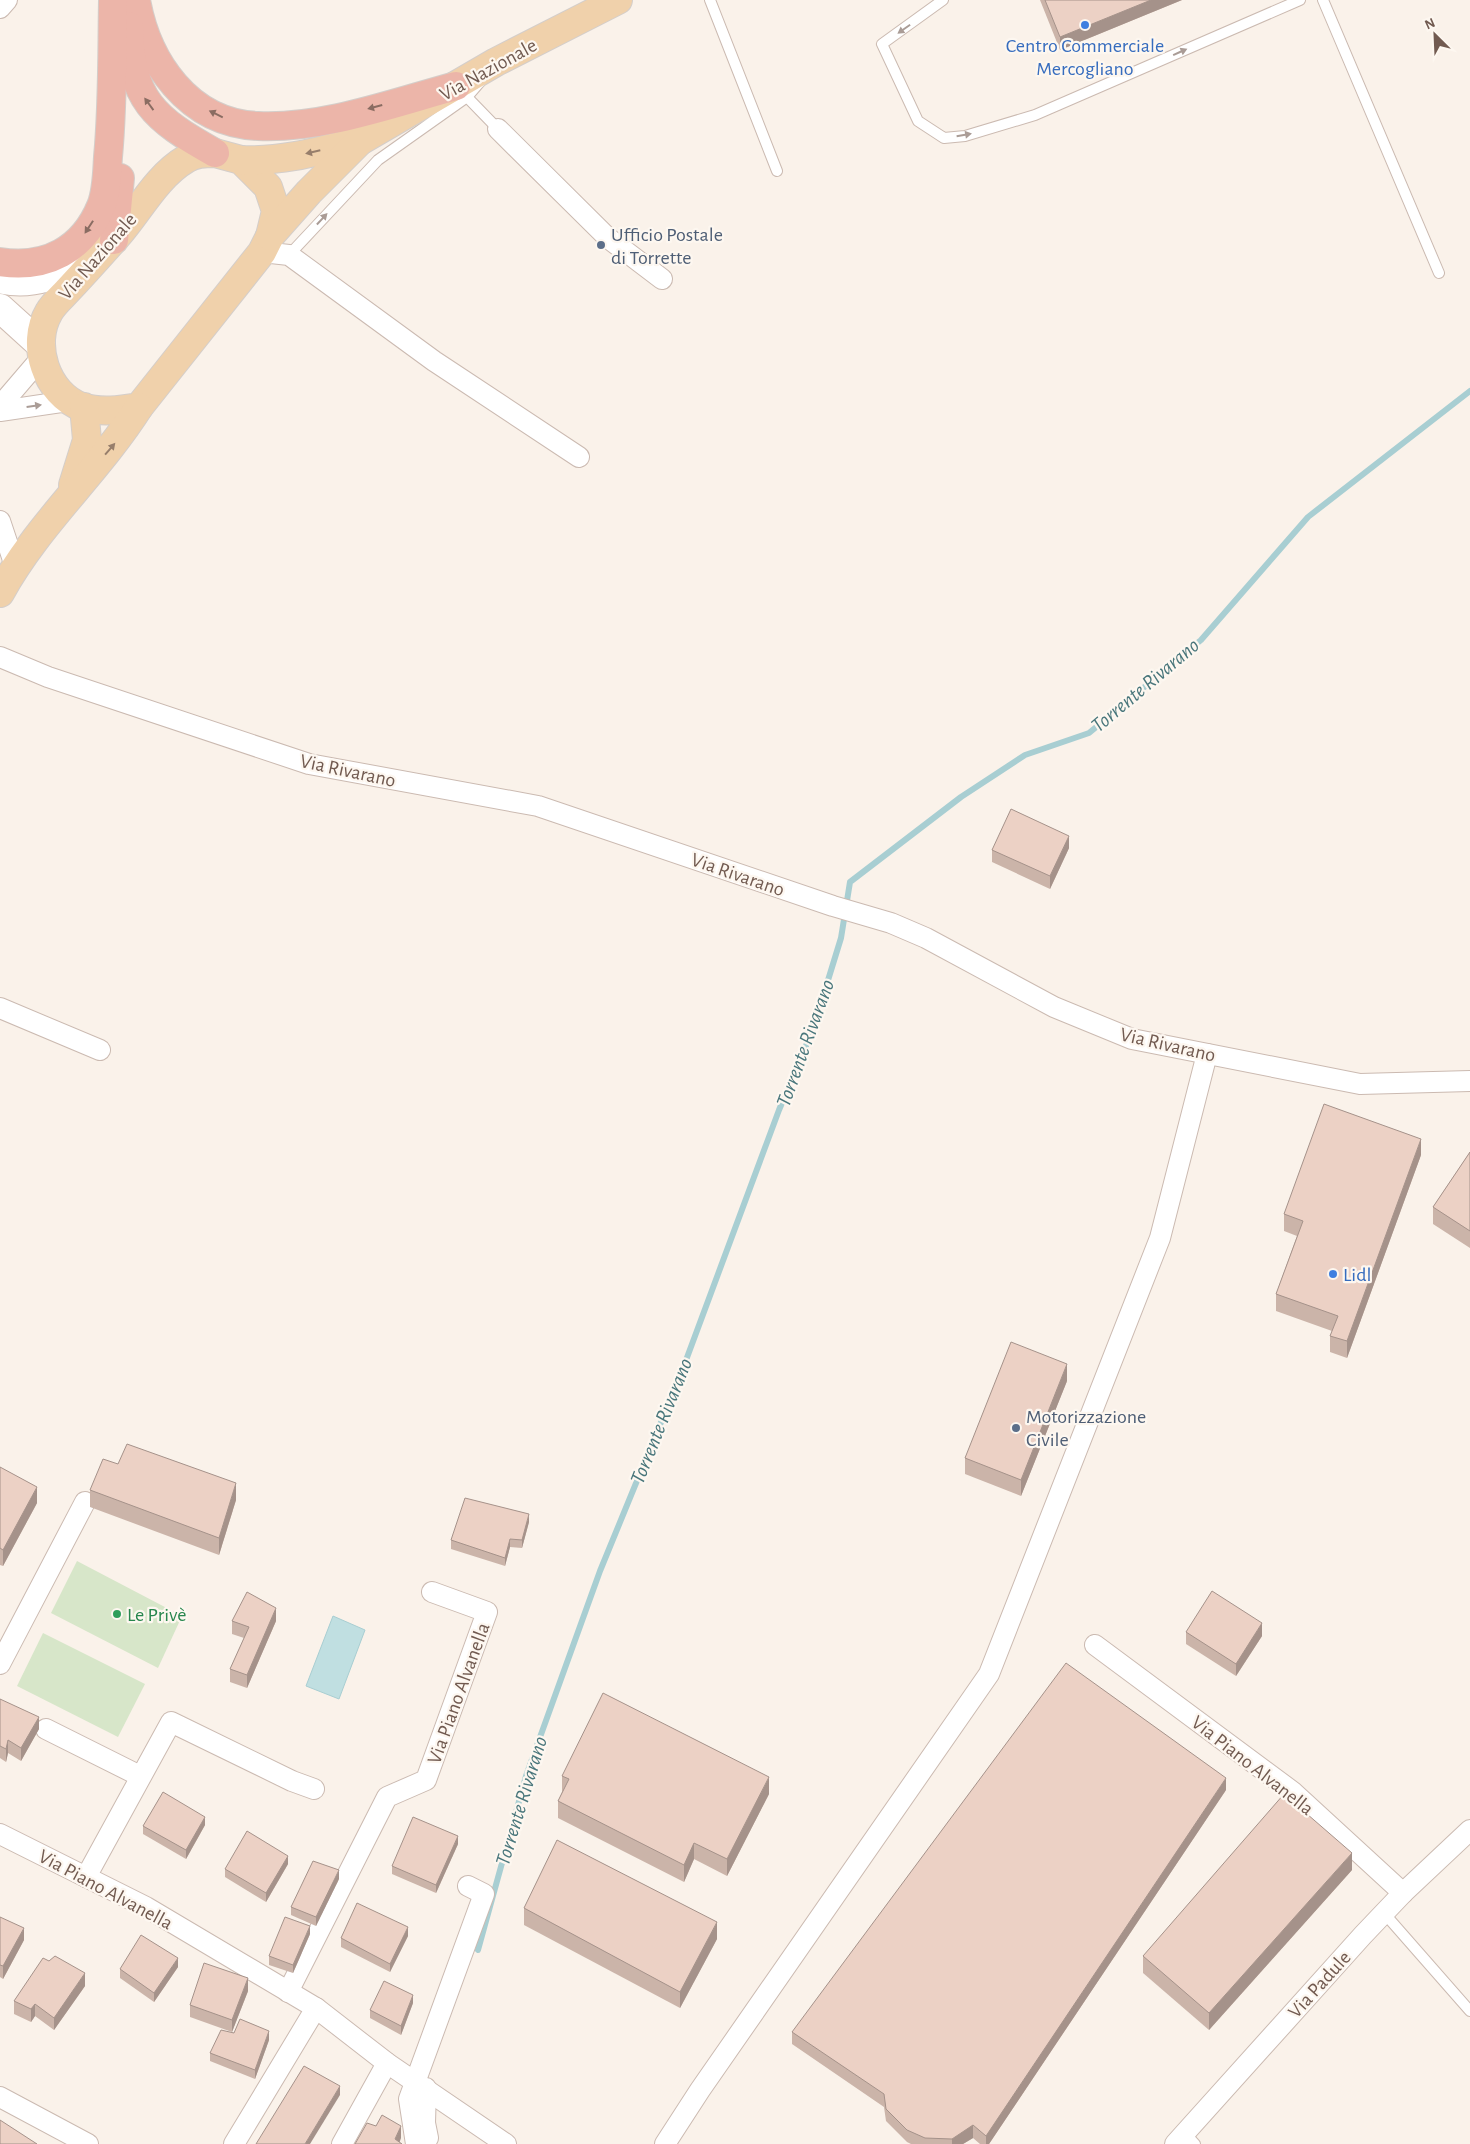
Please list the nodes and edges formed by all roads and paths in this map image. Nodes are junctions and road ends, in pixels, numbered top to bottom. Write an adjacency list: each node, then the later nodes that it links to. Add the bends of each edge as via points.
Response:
1 (7, 0): 10 (street)
2 (113, 0): 12 (highway)
3 (131, 0): 15 (highway, one-way to 3, via 169,125 143,96 130,57)
4 (136, 0): 11 (highway, one-way to 4, via 312,122 258,126 235,122 197,104 170,80 147,44)
5 (618, 0): 11 (main road, Via Nazionale, via 496,62)
6 (710, 0): 17 (lane)
7 (943, 0): 8 (lane, one-way to 8, via 882,44 918,121 944,138 965,136 1035,115)
8 (1300, 0)
9 (1323, 0): 21 (lane)
10 (0, 8)
11 (461, 91): 13 (lane); 14 (main road, Via Nazionale); 19 (lane, one-way to 11)
12 (113, 112): 18 (highway, via 121,184); 20 (highway, one-way to 20, via 102,205 83,236 70,248 38,263)
13 (498, 129): 22 (street, via 608,238)
14 (360, 142): 16 (main road, Via Nazionale, one-way to 16, via 283,159); 19 (main road, Via Nazionale, via 308,192)
15 (216, 153): 16 (main road, Via Nazionale); 18 (main road, Via Nazionale, via 198,154 172,170)
16 (241, 160): 19 (main road, Via Nazionale, via 268,187 276,211)
17 (777, 171)
18 (109, 245): 23 (main road, via 52,277 28,282); 25 (main road, Via Nazionale, via 49,311 40,335)
19 (274, 248): 28 (main road, Via Nazionale); 30 (street, via 434,361)
20 (0, 262)
21 (1439, 273)
22 (662, 278)
23 (0, 279)
24 (0, 308): 25 (main road)
25 (41, 351): 26 (main road, via 50,377); 27 (street)
26 (76, 404): 28 (main road, via 105,411); 29 (street, one-way to 26); 31 (main road, via 87,440 82,463)
27 (0, 406)
28 (139, 408): 31 (main road, Via Nazionale, one-way to 28, via 120,438)
29 (0, 411)
30 (579, 457)
31 (67, 500): 33 (main road)
32 (0, 521): 33 (street)
33 (8, 561): 34 (main road)
34 (0, 593)
35 (0, 657): 38 (street, Via Rivarano, via 48,677 309,764 538,806 891,923 926,938 1054,1007 1132,1039)
36 (0, 1008): 37 (street)
37 (100, 1050)
38 (1207, 1054): 39 (street, Via Rivarano, via 1360,1084); 66 (street, via 1160,1238 989,1674)
39 (1470, 1081)
40 (85, 1502): 43 (street)
41 (432, 1592): 53 (street, Via Piano Alvanella, via 487,1612 426,1780 386,1797)
42 (1095, 1645): 51 (street, Via Piano Alvanella, via 1293,1792)
43 (0, 1664)
44 (46, 1729): 45 (street)
45 (140, 1776): 46 (street, via 171,1722); 49 (street)
46 (314, 1789)
47 (1470, 1830): 51 (street, Via Padule)
48 (0, 1834): 49 (street, Via Piano Alvanella)
49 (86, 1877): 53 (street, Via Piano Alvanella, via 146,1907)
50 (468, 1886): 57 (street, via 484,1894)
51 (1403, 1893): 52 (street, Via Padule)
52 (1384, 1913): 55 (lane); 59 (street, Via Padule)
53 (288, 1992): 54 (street, Via Piano Alvanella)
54 (316, 2008): 56 (street, Via Piano Alvanella); 61 (street)
55 (1470, 2011)
56 (387, 2063): 57 (street, Via Piano Alvanella); 62 (street)
57 (420, 2084): 63 (street, via 409,2099); 64 (street); 65 (street, Via Piano Alvanella)
58 (0, 2097): 60 (street)
59 (1185, 2140)
60 (88, 2144)
61 (234, 2144)
62 (342, 2144)
63 (416, 2144)
64 (429, 2144)
65 (506, 2144)
66 (665, 2144)

